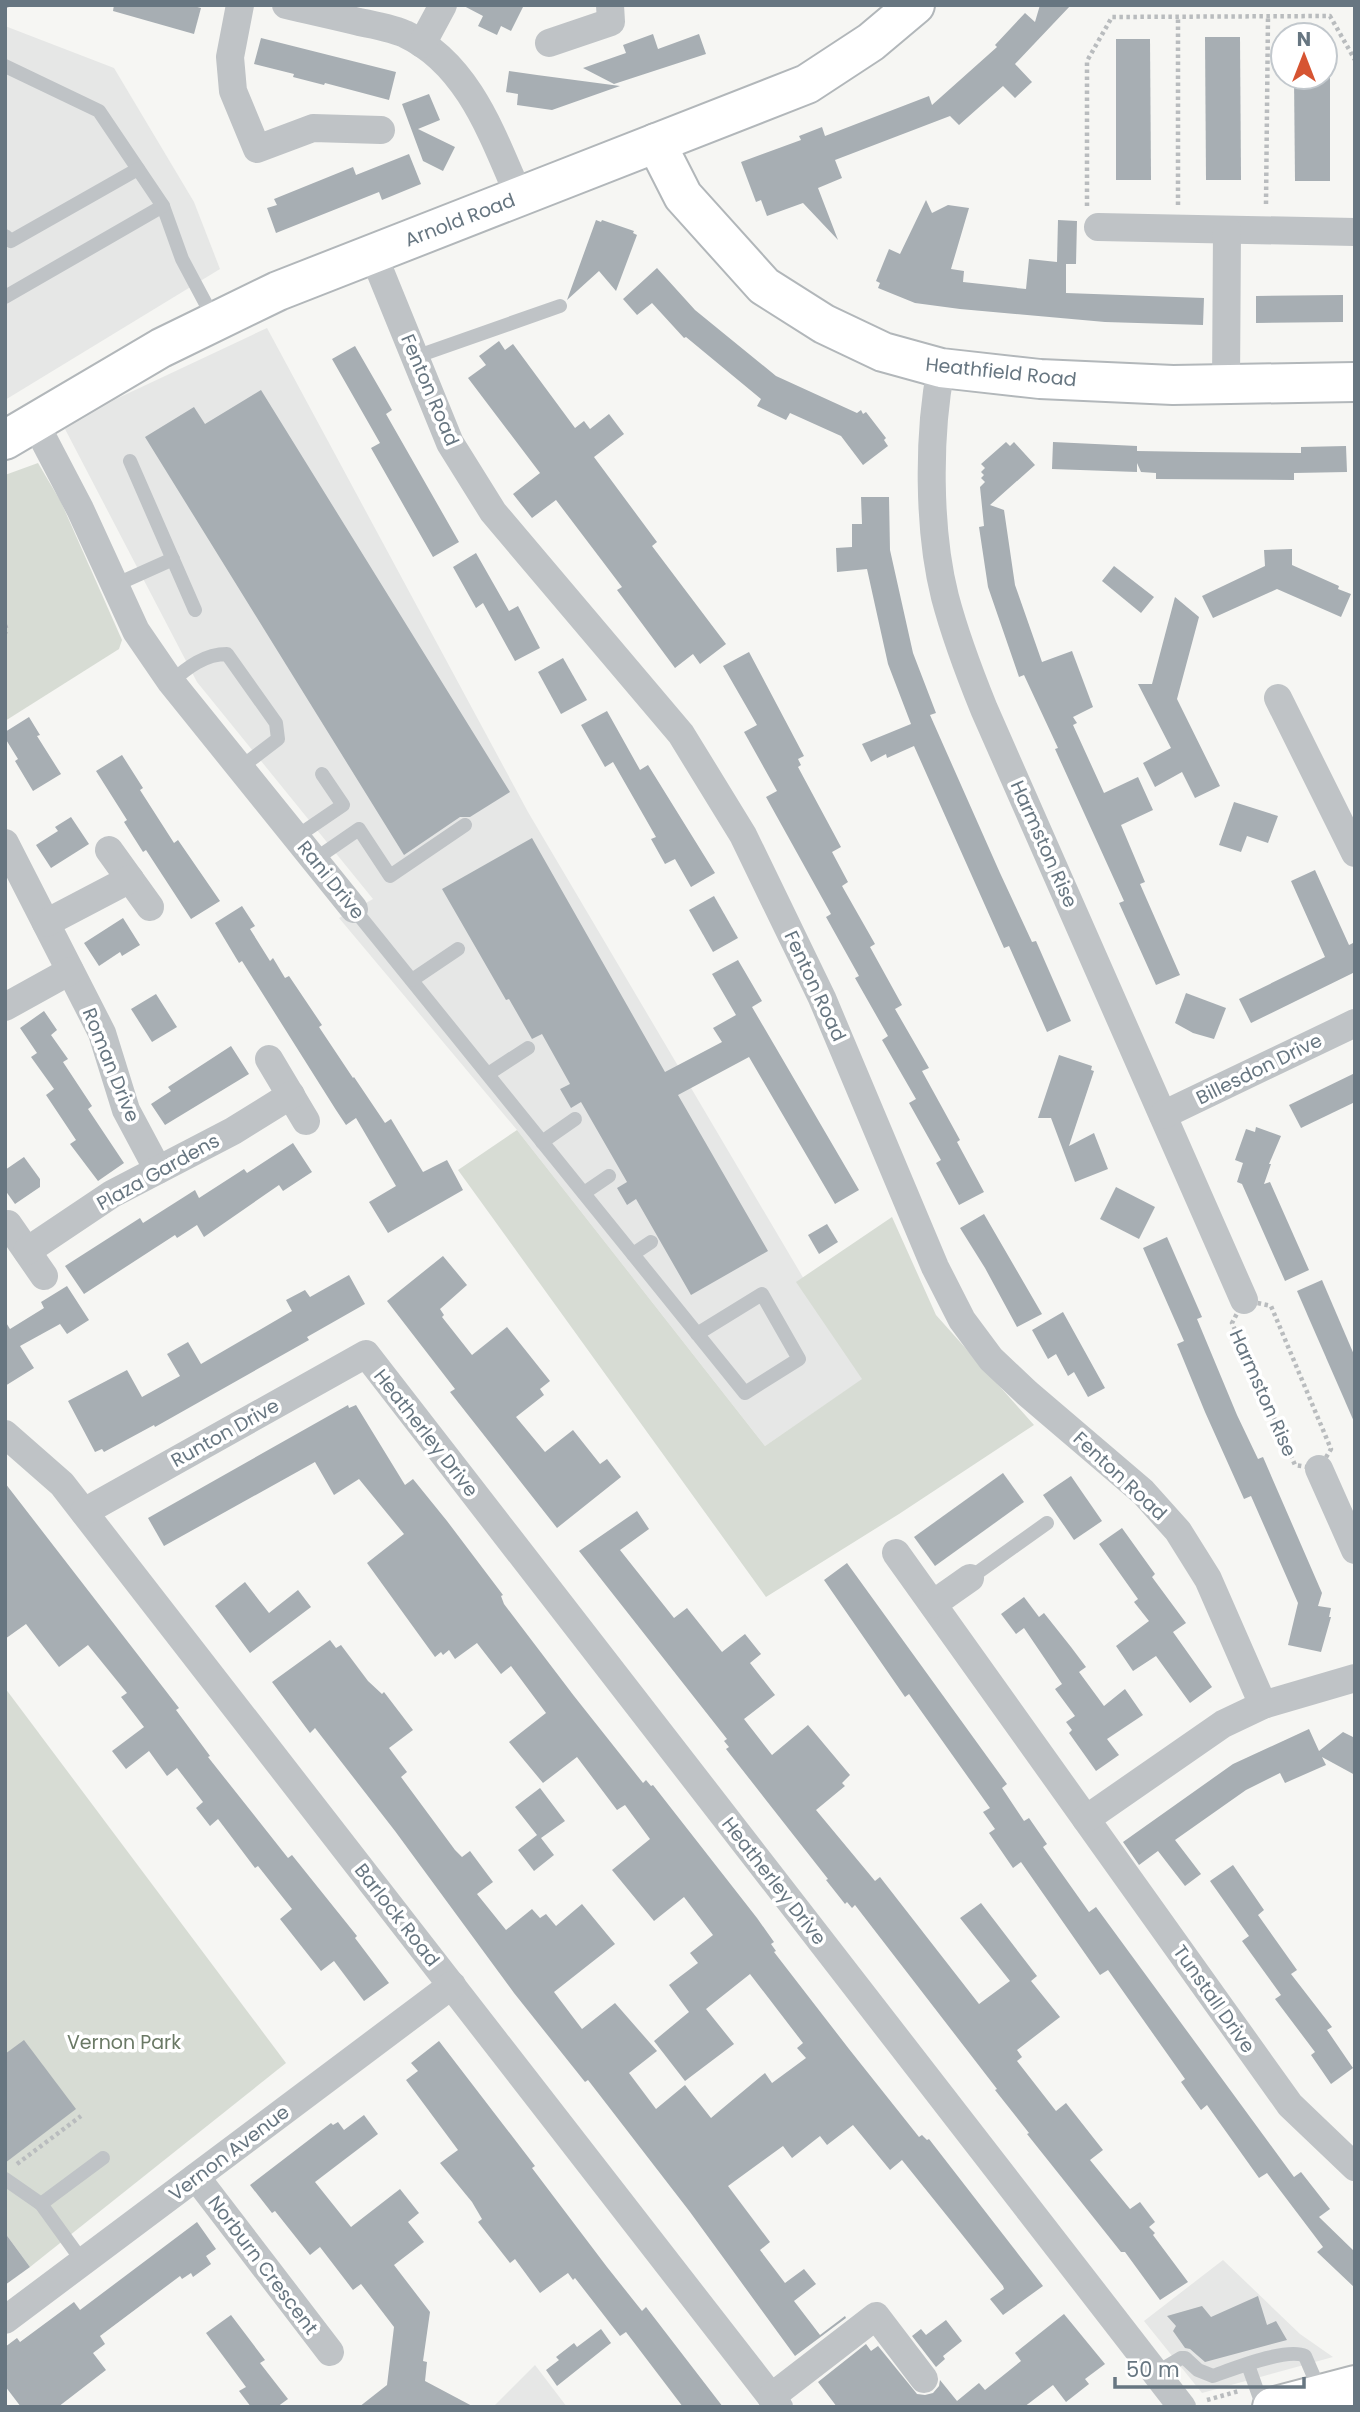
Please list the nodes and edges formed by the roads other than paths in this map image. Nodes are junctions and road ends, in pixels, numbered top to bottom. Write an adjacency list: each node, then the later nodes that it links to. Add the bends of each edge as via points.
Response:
1 (240, 5): 9 (street, via 230,57 233,91 257,149 313,128)
2 (286, 5): 7 (street, via 388,28)
3 (443, 5): 7 (street)
4 (610, 5): 6 (street, via 611,22)
5 (915, 5): 10 (main road, Arnold Road, via 871,42 807,84)
6 (549, 43)
7 (422, 44): 12 (street, via 455,72 482,114)
8 (5, 66): 11 (lane, via 99,111)
9 (381, 130)
10 (656, 143): 12 (main road, Arnold Road); 23 (main road, Heathfield Road, via 683,196 764,286 824,324 883,352)
11 (138, 169): 13 (lane); 17 (lane, via 11,240)
12 (519, 196): 18 (main road, Arnold Road)
13 (163, 206): 19 (lane); 21 (lane, via 182,259)
14 (1098, 228): 15 (street)
15 (1227, 230): 16 (street); 25 (street)
16 (1355, 232)
17 (5, 236)
18 (373, 254): 21 (main road, Arnold Road, via 278,291); 22 (street, Fenton Road)
19 (5, 297)
20 (561, 306): 22 (lane)
21 (216, 322): 26 (main road, Arnold Road, via 160,348)
22 (415, 357): 78 (street, Fenton Road, via 450,443 494,512 681,734 743,835 822,998 935,1267 962,1320 991,1359 1143,1492 1178,1531 1208,1579)
23 (941, 368): 25 (main road, Heathfield Road, via 1040,379); 54 (street, Harmston Rise, via 934,413 933,488 944,595 984,709)
24 (1355, 382): 25 (main road, Heathfield Road)
25 (1226, 385)
26 (20, 432): 29 (street, Rani Drive, via 80,509)
27 (130, 461): 28 (lane)
28 (173, 559): 29 (lane); 30 (lane)
29 (115, 584): 31 (street, Rani Drive, via 136,631)
30 (195, 610)
31 (171, 682): 33 (street, Rani Drive); 33 (lane, via 214,654 227,654 276,723 278,739)
32 (1278, 698): 39 (street)
33 (240, 768): 36 (street, Rani Drive)
34 (322, 774): 36 (lane, via 343,805)
35 (465, 825): 40 (lane, via 390,876 359,829)
36 (296, 837): 40 (street, Rani Drive)
37 (5, 843): 44 (street, Roman Drive)
38 (109, 850): 41 (street)
39 (1355, 853)
40 (314, 860): 43 (street, Rani Drive)
41 (130, 879): 42 (street); 44 (street)
42 (150, 907)
43 (354, 909): 47 (lane, Rani Drive)
44 (46, 923): 46 (street, Roman Drive)
45 (458, 949): 47 (lane)
46 (70, 971): 48 (street); 58 (street, Roman Drive, via 102,1033 126,1110)
47 (411, 980): 52 (lane, Rani Drive)
48 (5, 1007)
49 (1355, 1023): 54 (street, Billesdon Drive)
50 (528, 1048): 52 (lane)
51 (269, 1059): 53 (street)
52 (488, 1074): 57 (lane, Rani Drive)
53 (291, 1096): 56 (street); 58 (street, Plaza Gardens)
54 (1163, 1115): 66 (street, Harmston Rise)
55 (575, 1119): 57 (lane)
56 (306, 1121)
57 (542, 1142): 60 (lane, Rani Drive)
58 (158, 1170): 63 (street, Plaza Gardens, via 112,1194)
59 (609, 1176): 60 (lane)
60 (584, 1194): 64 (lane, Rani Drive)
61 (8, 1224): 63 (street)
62 (651, 1242): 64 (lane)
63 (27, 1251): 65 (street)
64 (633, 1254): 67 (lane, Rani Drive)
65 (44, 1276)
66 (1244, 1300)
67 (697, 1334): 67 (lane, Rani Drive, via 762,1293 799,1359 745,1393)
68 (366, 1354): 71 (street, Runton Drive); 90 (street, Heatherley Drive)
69 (5, 1434): 71 (street, Barlock Road, via 62,1484)
70 (1319, 1469): 73 (street, Harmston Rise)
71 (84, 1512): 80 (street, Barlock Road)
72 (1047, 1523): 75 (lane)
73 (1355, 1550)
74 (896, 1553): 76 (street, Tunstall Drive)
75 (970, 1578): 76 (street)
76 (933, 1604): 79 (street, Tunstall Drive, via 954,1634 1001,1682)
77 (1355, 1678): 78 (street)
78 (1263, 1705): 79 (street, via 1223,1724)
79 (1086, 1819): 82 (street, Tunstall Drive, via 1290,2105)
80 (452, 1985): 83 (street, Vernon Avenue); 93 (street, Barlock Road)
81 (103, 2158): 85 (lane)
82 (1355, 2167)
83 (196, 2177): 86 (street, Vernon Avenue); 88 (street, Norburn Crescent)
84 (5, 2179): 85 (lane)
85 (41, 2204): 86 (lane)
86 (83, 2262): 87 (street, Vernon Avenue)
87 (5, 2320)
88 (330, 2352)
89 (1248, 2365): 90 (lane, via 1213,2375 1198,2370 1185,2358); 92 (lane, via 1299,2353); 95 (lane)
90 (1156, 2372): 94 (street, Heatherley Drive)
91 (924, 2379): 93 (street, via 876,2316)
92 (1338, 2390): 96 (main road)
93 (775, 2402)
94 (1182, 2407)
95 (1263, 2407)
96 (1272, 2407)

